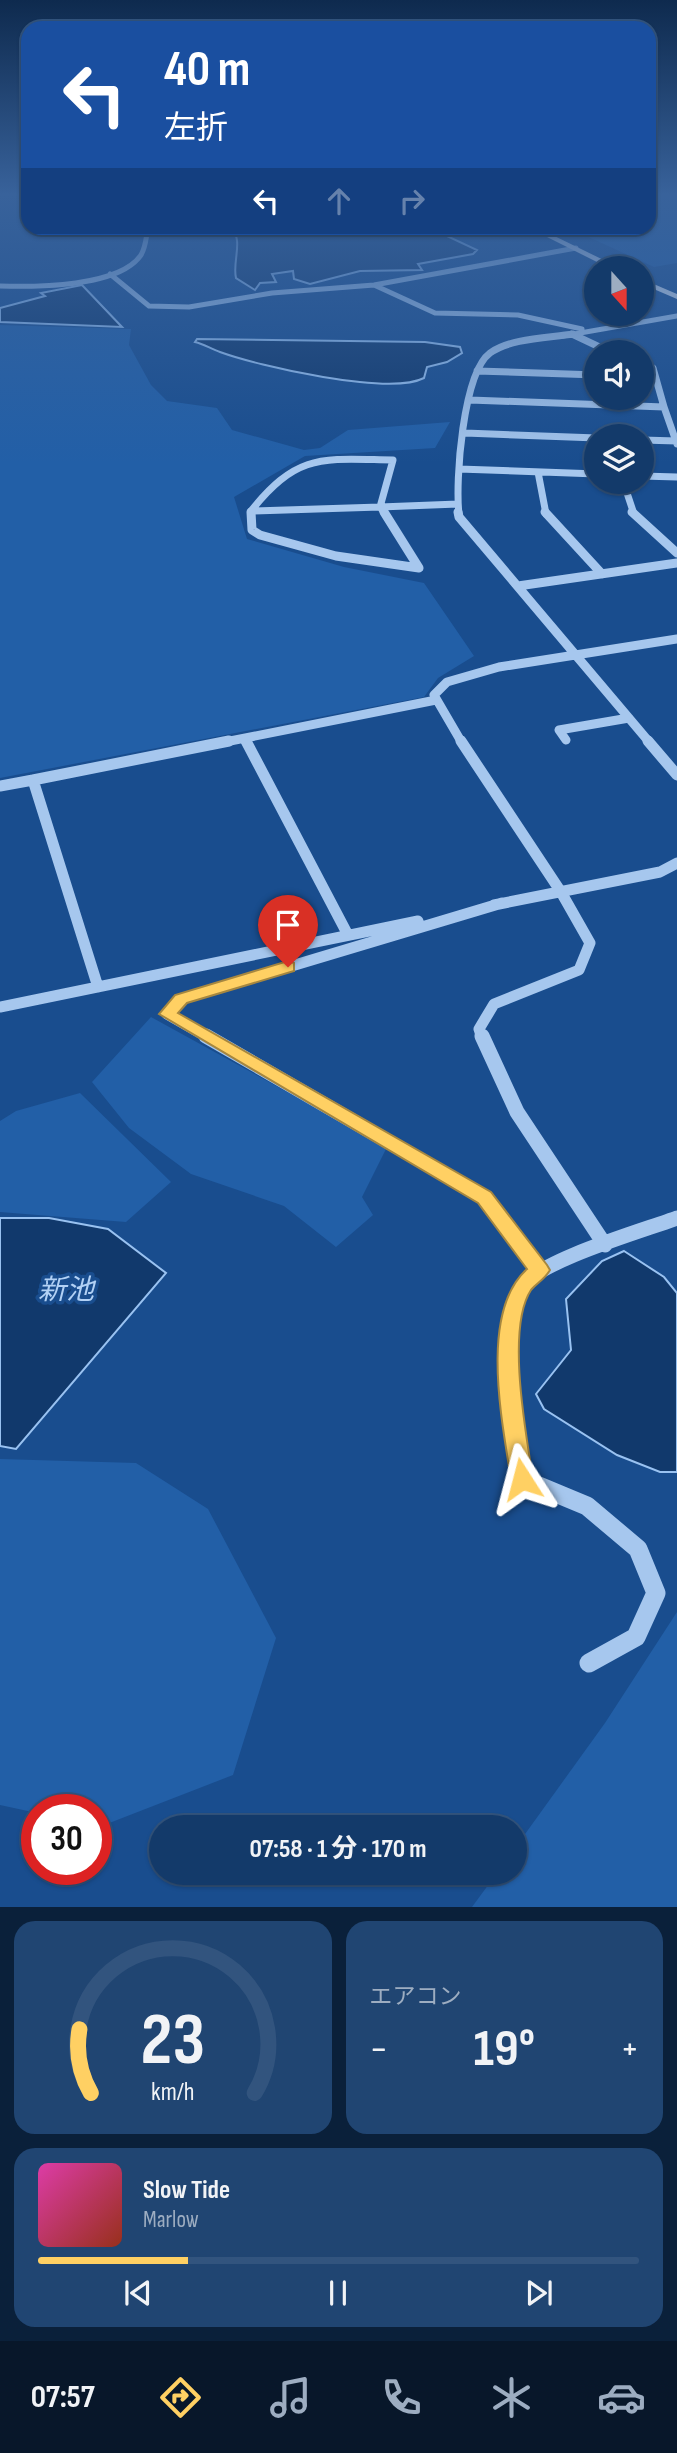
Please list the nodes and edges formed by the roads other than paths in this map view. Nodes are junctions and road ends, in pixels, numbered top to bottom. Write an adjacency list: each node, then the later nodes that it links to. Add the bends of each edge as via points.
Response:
1 (62, 285): 4 (street)
2 (123, 285): 3 (street, via 157,308)
3 (374, 285): 8 (street, via 435,313 518,315)
4 (0, 286)
5 (654, 286): 6 (main road)
6 (677, 297)
7 (677, 316): 8 (street)
8 (589, 331): 9 (street)
9 (572, 334): 10 (street); 11 (street, via 502,346 487,355)
10 (585, 340)
11 (477, 371): 13 (street); 15 (street)
12 (654, 371): 14 (street)
13 (584, 375)
14 (656, 377): 16 (street)
15 (470, 400): 16 (street); 17 (street)
16 (664, 407): 20 (street)
17 (465, 433): 18 (street); 21 (street)
18 (584, 438)
19 (654, 441): 20 (street)
20 (677, 442)
21 (459, 469): 22 (street); 27 (street)
22 (538, 472): 23 (street); 32 (street, via 545,513)
23 (584, 474)
24 (654, 476): 25 (street)
25 (677, 477)
26 (626, 494): 30 (street, via 631,511)
27 (458, 504): 28 (street); 33 (street, via 459,517)
28 (380, 506): 29 (street); 29 (street, via 393,460 309,460 271,483); 29 (street, via 419,568 336,556 260,535 252,530)
29 (251, 511)
30 (677, 553)
31 (677, 563): 32 (street)
32 (602, 574): 33 (street)
33 (518, 586): 35 (street)
34 (677, 639): 35 (street)
35 (578, 656): 36 (street, via 499,667 447,682 434,695); 37 (street)
36 (436, 700): 38 (street); 44 (street)
37 (629, 718): 39 (street, via 559,730); 40 (street)
38 (245, 740): 41 (street); 46 (street)
39 (566, 740)
40 (677, 775)
41 (33, 780): 42 (street); 47 (street)
42 (0, 786)
43 (677, 863): 44 (street, via 660,872)
44 (561, 892): 45 (street); 50 (street, via 590,943 579,970 494,1004 479,1029 487,1057 507,1093)
45 (502, 903): 46 (street); 51 (street, via 181,999 167,1014 484,1197)
46 (348, 935): 47 (street)
47 (99, 987): 48 (street)
48 (0, 1007)
49 (677, 1218): 50 (street)
50 (605, 1245): 51 (street)
51 (540, 1270): 52 (street, via 522,1286 509,1330 512,1412 522,1479 587,1506 638,1549 656,1593 636,1637)
52 (589, 1663)

